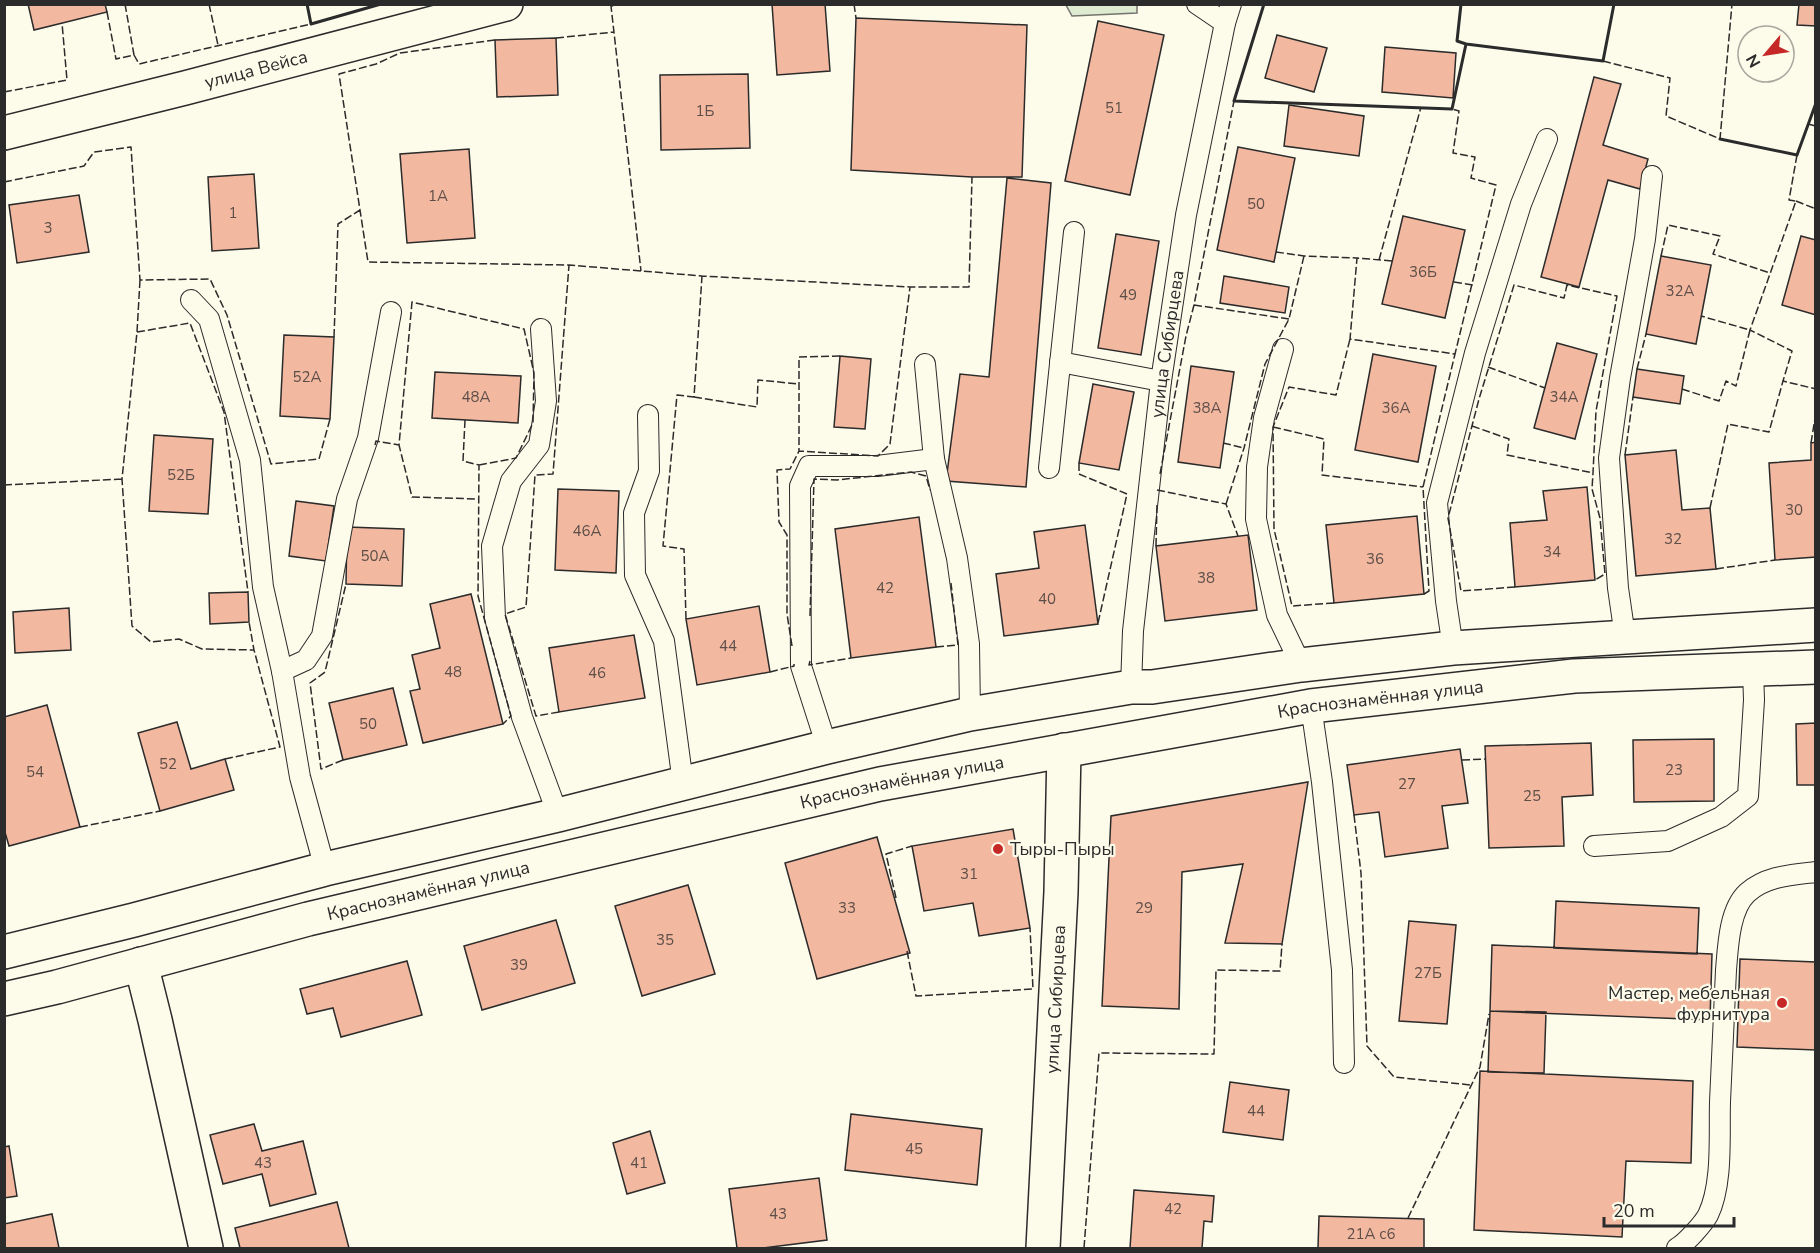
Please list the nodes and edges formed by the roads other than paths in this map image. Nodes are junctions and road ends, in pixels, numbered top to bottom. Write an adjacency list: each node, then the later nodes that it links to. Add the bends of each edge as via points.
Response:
1 (506, 4): 4 (main road, улица Вейса)
2 (1197, 4): 3 (lane)
3 (1228, 14): 14 (lane, улица Сибирцева, via 1186,215)
4 (4, 133)
5 (1547, 139): 20 (lane, via 1521,204 1475,352 1437,503)
6 (1652, 176): 19 (lane, via 1609,458)
7 (1074, 231): 12 (lane)
8 (191, 300): 24 (lane, via 209,319 250,460 263,587)
9 (392, 312): 24 (lane, via 368,438 346,500 322,636 306,660)
10 (541, 330): 32 (lane, via 546,401 539,444 511,481 492,546 493,577 495,618 522,717)
11 (1283, 349): 21 (lane, via 1264,418 1257,467 1256,519 1277,615)
12 (1060, 362): 14 (lane); 17 (lane)
13 (925, 364): 16 (lane)
14 (1161, 381): 25 (lane, улица Сибирцева, via 1133,632)
15 (648, 415): 31 (lane, via 650,471 634,513 635,575 664,641)
16 (933, 459): 28 (lane, via 957,558 969,644); 29 (lane, via 877,466 809,466 800,486 801,666)
17 (1049, 468)
18 (1815, 626): 19 (main road)
19 (1625, 636): 20 (main road)
20 (1452, 648): 21 (main road)
21 (1301, 665): 25 (main road)
22 (1815, 667): 23 (main road, Краснознамённая улица)
23 (1754, 670): 27 (main road, Краснознамённая улица, via 1574,676); 33 (lane, via 1748,796 1721,817 1668,841)
24 (282, 671): 34 (lane, via 300,777)
25 (1131, 687): 26 (main road)
26 (1063, 698): 28 (main road); 30 (main road, улица Сибирцева)
27 (1311, 706): 30 (main road, Краснознамённая улица); 39 (lane, via 1342,970)
28 (970, 714): 29 (main road)
29 (827, 747): 31 (main road)
30 (1064, 750): 37 (main road, Краснознамённая улица, via 880,784 308,919); 41 (main road, улица Сибирцева)
31 (684, 783): 32 (main road)
32 (558, 815): 34 (main road)
33 (1594, 846)
34 (325, 869): 36 (main road)
35 (1815, 873): 42 (lane, via 1765,881 1746,894 1733,916 1722,1036 1718,1180 1707,1216)
36 (4, 952)
37 (141, 964): 38 (main road, Краснознамённая улица); 40 (main road)
38 (4, 999)
39 (1344, 1063)
40 (206, 1248)
41 (1043, 1248)
42 (1677, 1248)

